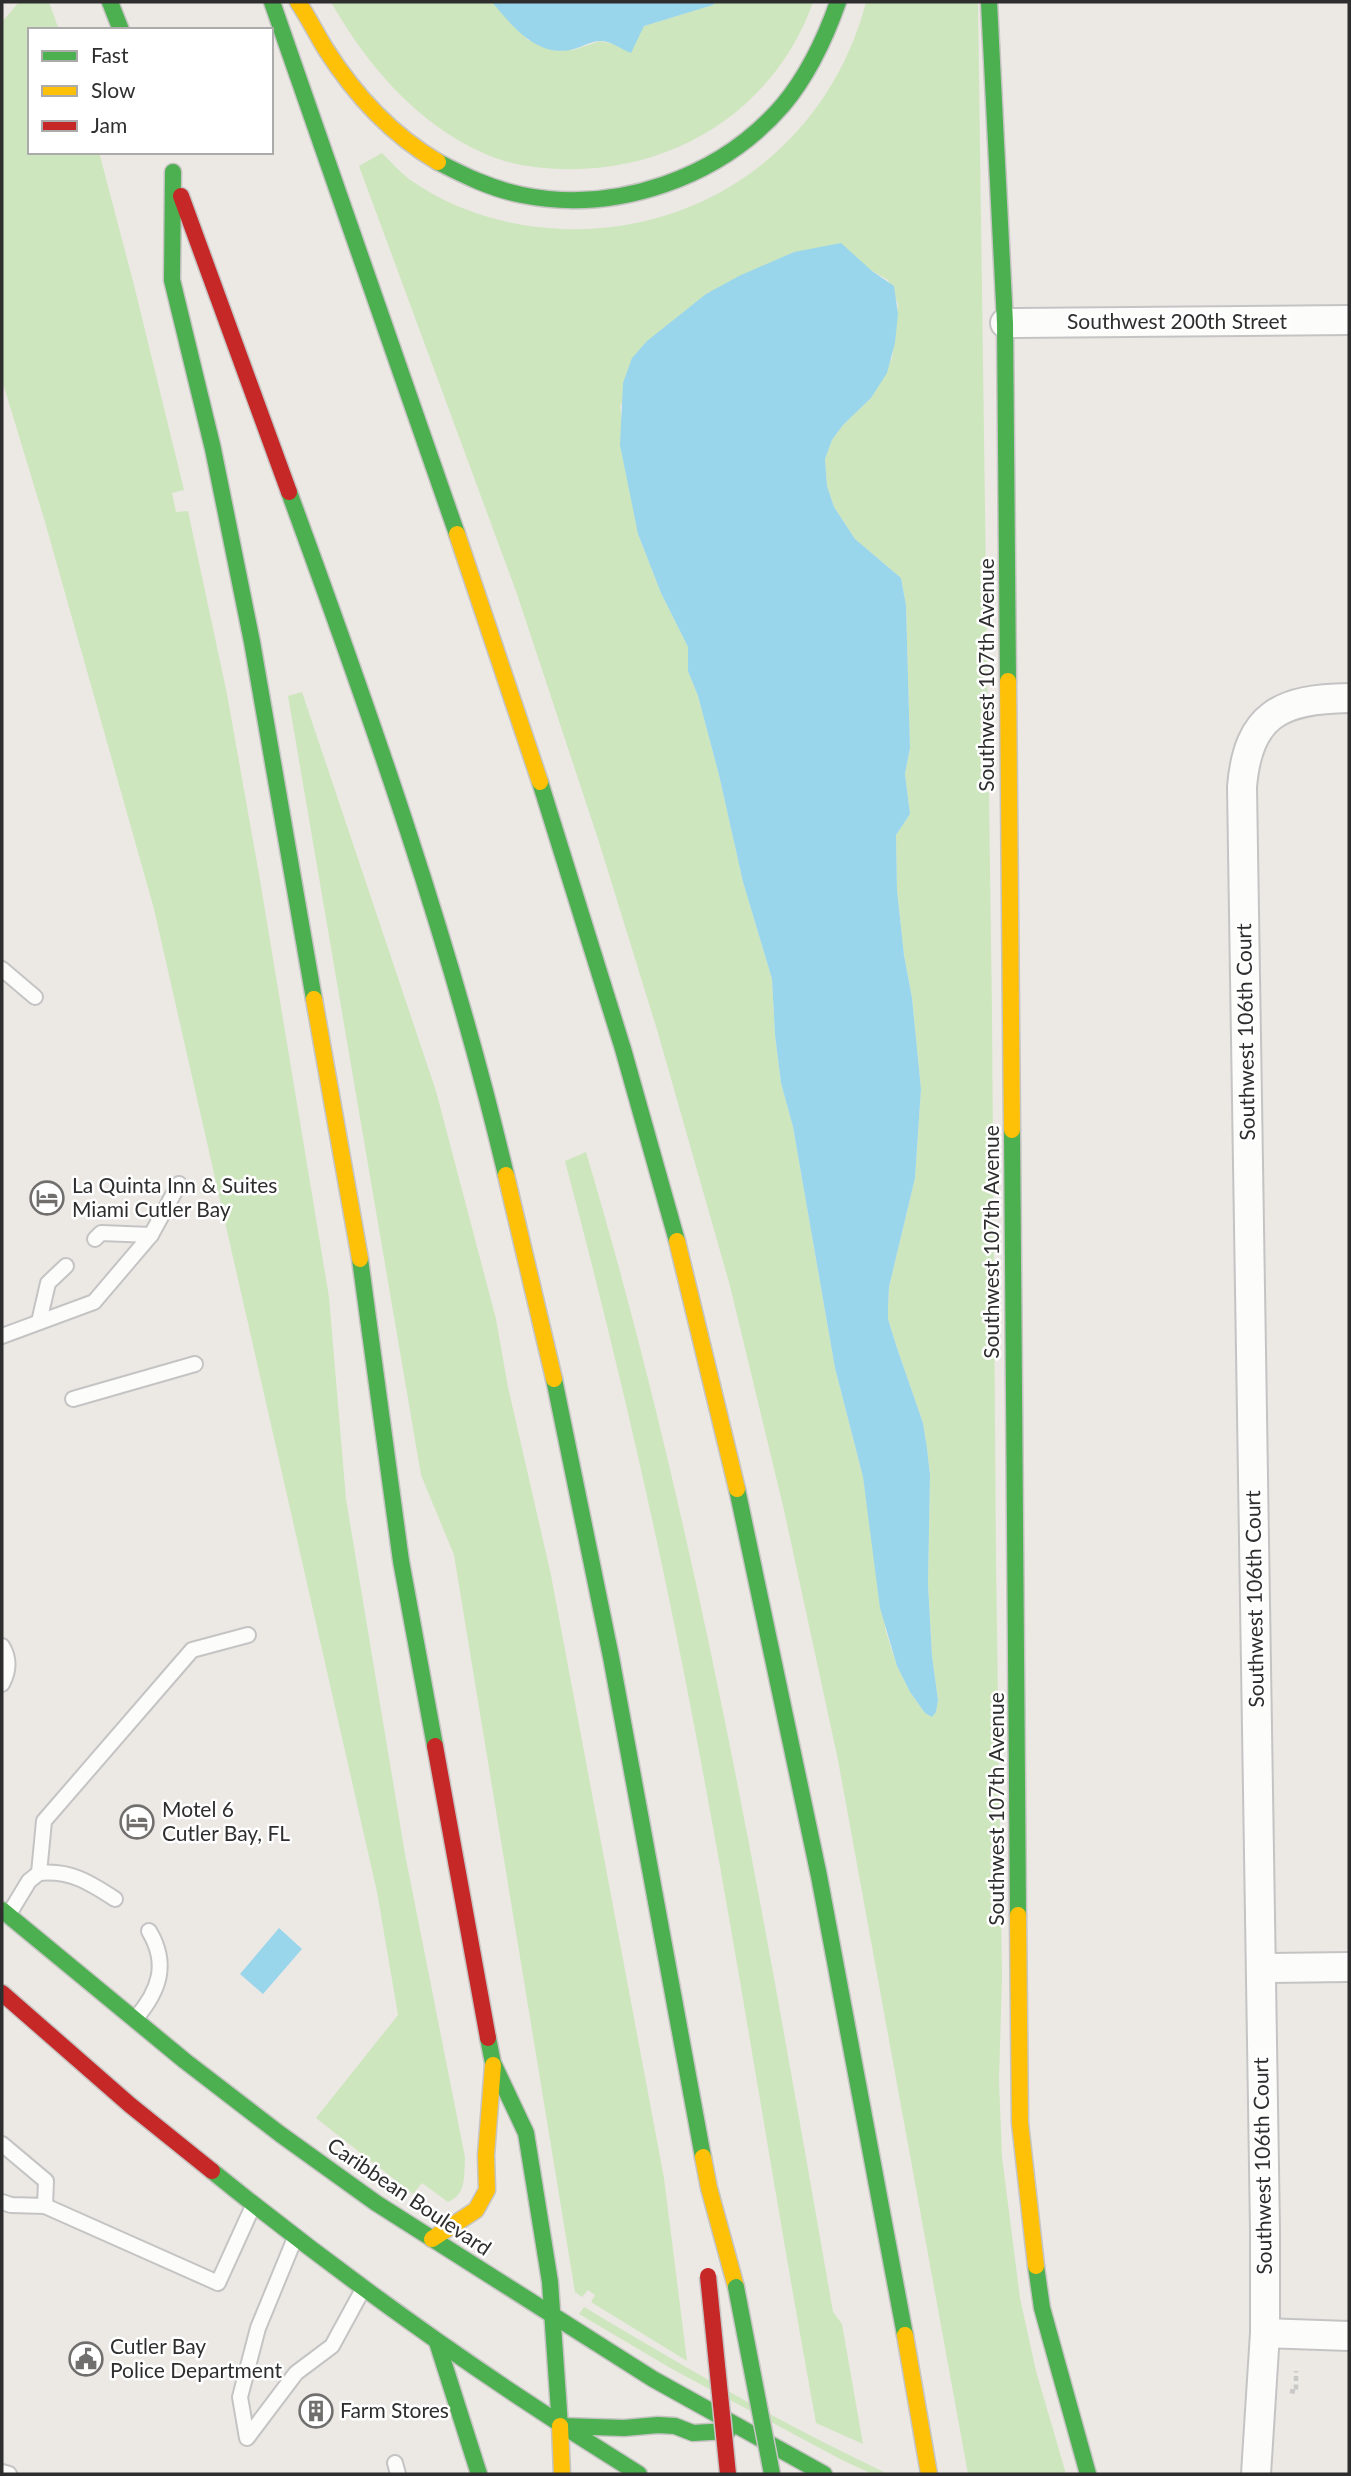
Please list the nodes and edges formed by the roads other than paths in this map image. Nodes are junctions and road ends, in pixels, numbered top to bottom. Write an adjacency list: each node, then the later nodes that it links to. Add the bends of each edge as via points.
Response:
1 (110, 2): 6 (main road)
2 (272, 2): 56 (main road, via 435,469 595,954 668,1208 738,1490 785,1711 840,1980)
3 (298, 2): 4 (main road, via 352,85 382,119 418,149 478,183 504,192 526,198 578,200 653,188 709,167 735,149 792,94 809,68)
4 (838, 2)
5 (989, 2): 10 (main road, Southwest 107th Avenue)
6 (120, 28)
7 (167, 154): 8 (main road)
8 (173, 172): 33 (main road, via 172,280 253,642 367,1299 401,1561); 35 (main road, via 396,798 456,982 492,1116 563,1417)
9 (1349, 320): 10 (street, Southwest 200th Street)
10 (1005, 323): 57 (main road, Southwest 107th Avenue, via 1020,2123 1042,2308)
11 (1349, 698): 30 (street, Southwest 106th Court, via 1305,701 1270,716 1250,743 1242,787)
12 (2, 969): 13 (lane)
13 (35, 997)
14 (179, 1184): 15 (lane)
15 (151, 1235): 16 (lane, via 102,1233); 18 (lane, via 94,1301)
16 (95, 1238)
17 (66, 1266): 18 (lane, via 48,1283)
18 (39, 1322): 19 (lane)
19 (2, 1336)
20 (195, 1364): 21 (lane)
21 (74, 1399)
22 (248, 1635): 25 (lane, via 192,1650 44,1821)
23 (2, 1646): 24 (lane, via 9,1671)
24 (2, 1684)
25 (39, 1873): 26 (lane, via 65,1872); 27 (lane)
26 (115, 1899)
27 (4, 1917): 32 (main road, Caribbean Boulevard)
28 (149, 1930): 32 (lane, via 160,1960 158,1985)
29 (1349, 1967): 30 (street)
30 (1261, 1968): 43 (street, Southwest 106th Court)
31 (2, 1993): 37 (main road)
32 (134, 2021): 40 (main road, Caribbean Boulevard, via 274,2129)
33 (493, 2063): 40 (main road, via 487,2190 477,2210); 42 (main road, via 526,2133)
34 (2, 2144): 38 (lane, via 46,2181)
35 (709, 2188): 53 (main road, bridge, via 708,2264); 54 (main road, bridge, via 736,2287)
36 (2, 2202): 38 (lane)
37 (254, 2205): 38 (lane, via 218,2283); 39 (main road)
38 (45, 2206)
39 (295, 2236): 41 (main road); 41 (lane, via 258,2328 240,2397 247,2438 296,2373 332,2346)
40 (432, 2239): 42 (main road, Caribbean Boulevard)
41 (364, 2288): 45 (main road)
42 (552, 2318): 46 (main road); 47 (main road, Caribbean Boulevard)
43 (1265, 2333): 44 (street); 58 (street, Southwest 106th Court)
44 (1349, 2336)
45 (437, 2342): 46 (main road); 50 (main road)
46 (560, 2426): 47 (main road); 51 (main road); 52 (main road)
47 (738, 2430): 55 (main road, Caribbean Boulevard)
48 (2, 2472): 49 (lane)
49 (9, 2474)
50 (479, 2474)
51 (562, 2474)
52 (639, 2474)
53 (728, 2474)
54 (772, 2474)
55 (824, 2474)
56 (929, 2474)
57 (1088, 2474)
58 (1256, 2474)

